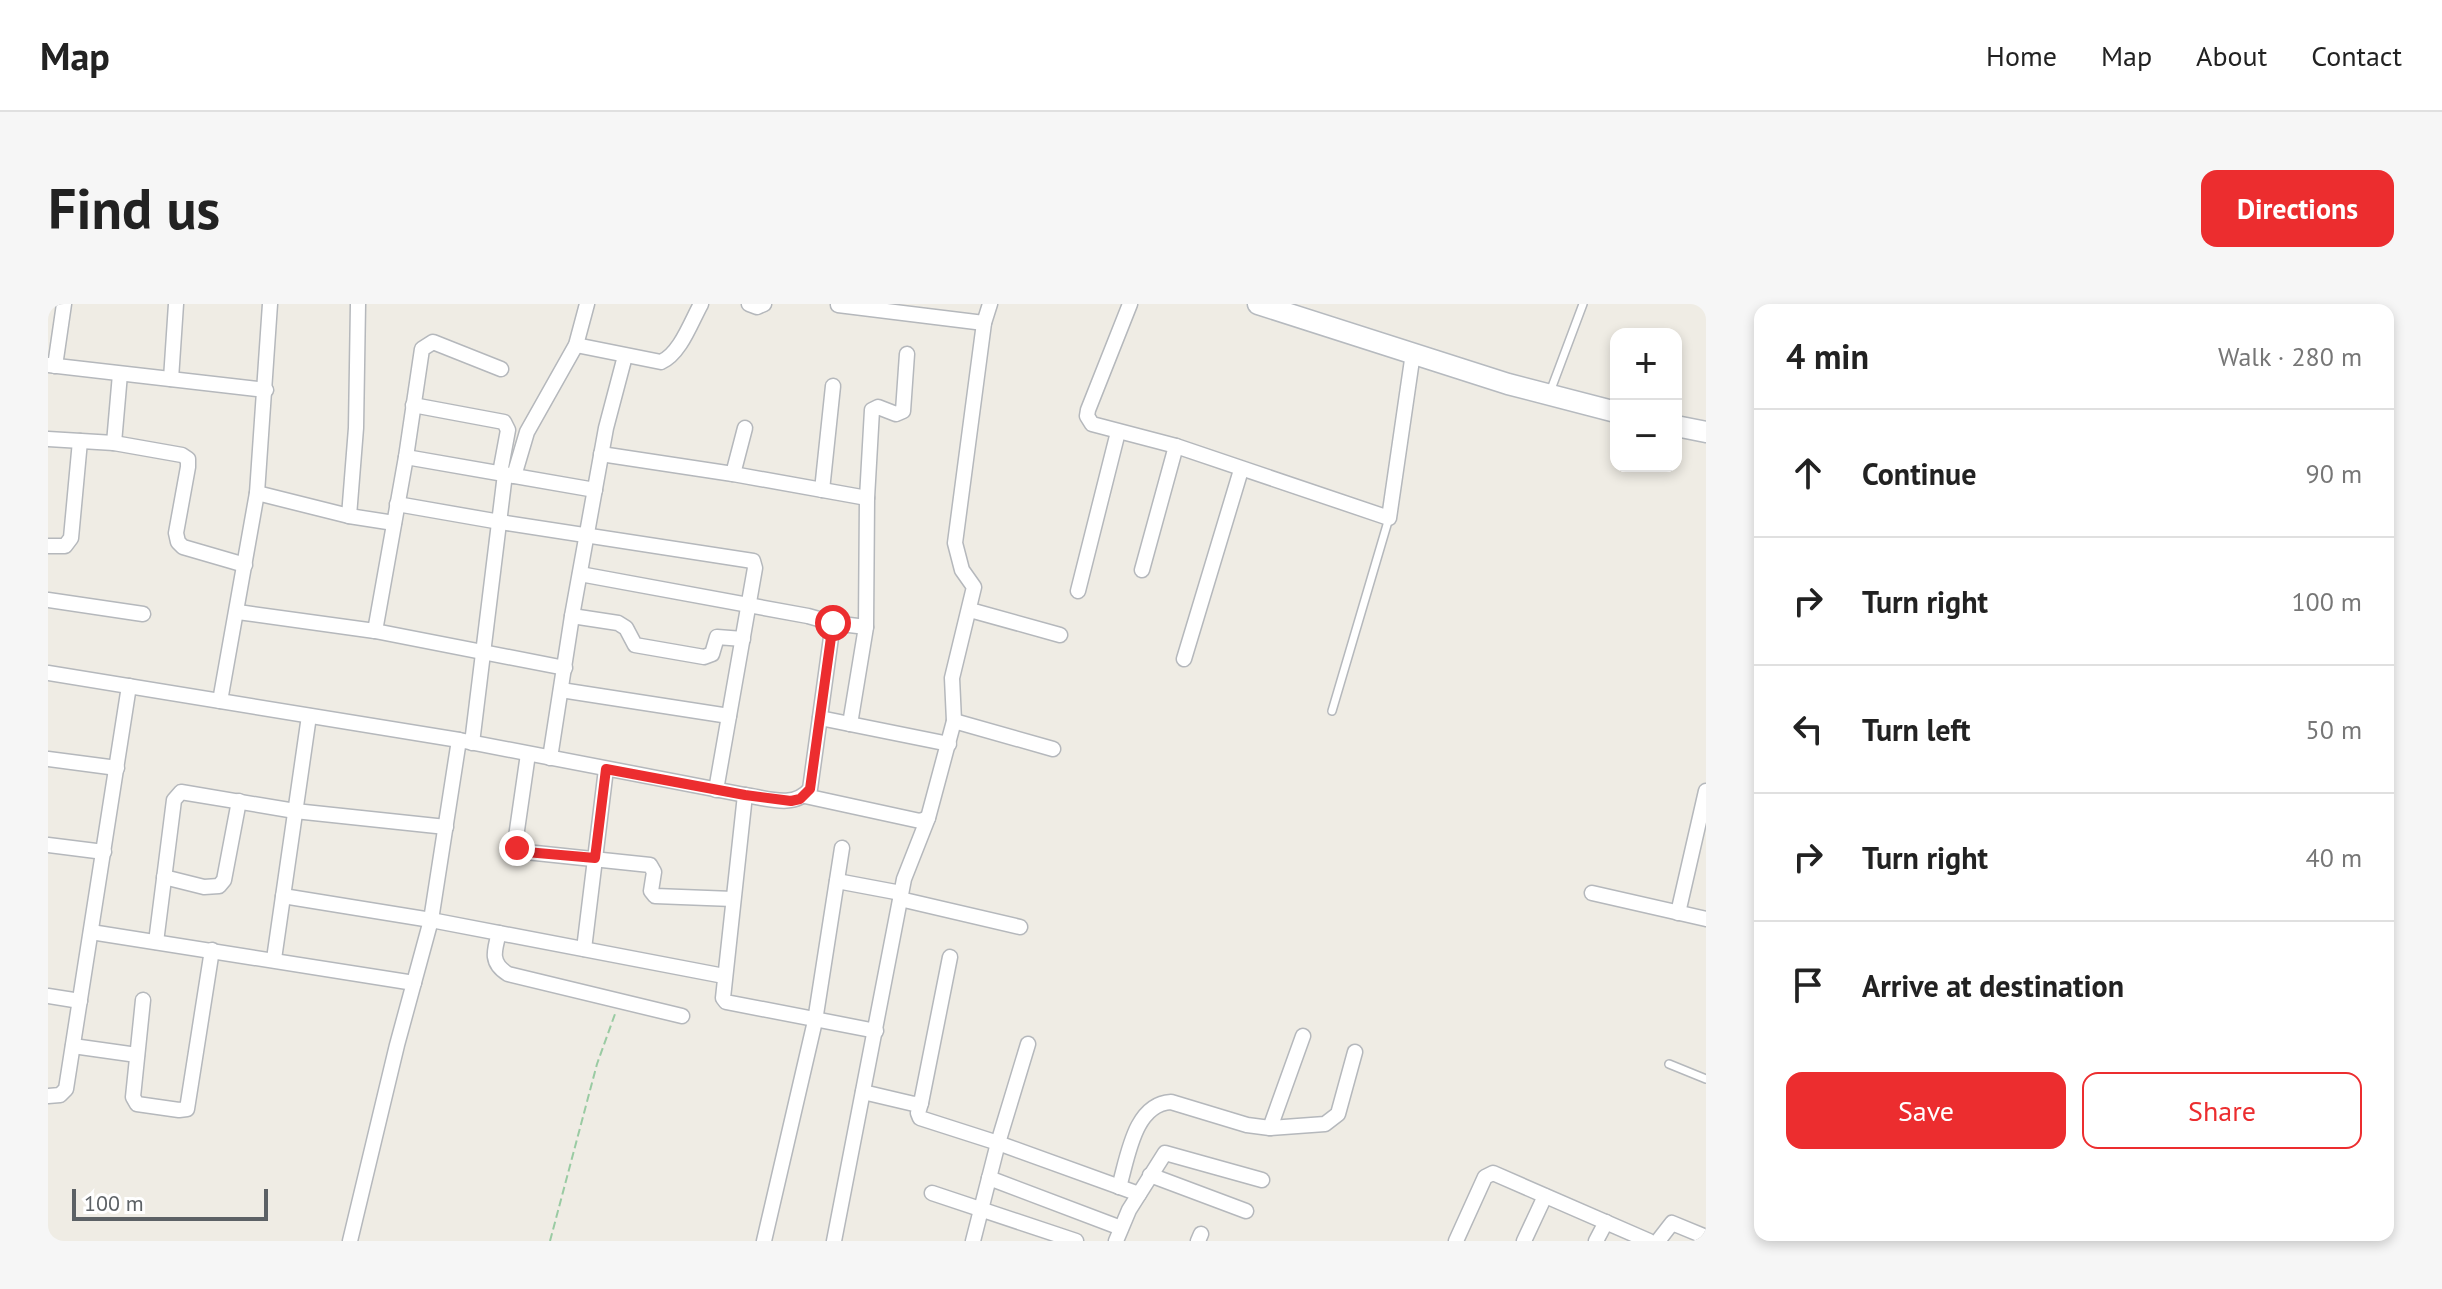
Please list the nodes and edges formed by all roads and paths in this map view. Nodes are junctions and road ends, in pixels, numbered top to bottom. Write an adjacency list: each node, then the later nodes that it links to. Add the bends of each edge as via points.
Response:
1 (64, 304): 19 (street)
2 (176, 304): 22 (street)
3 (270, 304): 24 (street)
4 (358, 304): 46 (street)
5 (587, 304): 15 (street)
6 (701, 304): 18 (street, via 668,359)
7 (749, 304): 8 (street)
8 (764, 304)
9 (990, 304): 14 (street)
10 (1130, 304): 30 (street, via 1087,416 1092,424)
11 (1258, 304): 16 (main road)
12 (1583, 304): 25 (lane)
13 (838, 305): 14 (street)
14 (984, 323): 58 (street, via 955,543 962,570 974,587)
15 (576, 345): 18 (street); 39 (street)
16 (1413, 353): 25 (main road); 47 (street)
17 (907, 354): 44 (street, via 903,411 872,410)
18 (625, 356): 36 (street)
19 (51, 365): 21 (street)
20 (501, 369): 26 (street, via 430,342 422,349)
21 (120, 374): 22 (street); 34 (street)
22 (171, 379): 24 (street)
23 (833, 386): 42 (street)
24 (266, 390): 43 (street)
25 (1548, 395): 27 (main road)
26 (413, 405): 37 (street); 39 (street, via 504,422)
27 (1610, 410)
28 (1682, 427): 31 (main road)
29 (745, 428): 40 (street)
30 (1118, 432): 35 (street); 55 (street)
31 (1706, 432)
32 (48, 439): 33 (street)
33 (80, 441): 34 (street); 51 (street, via 71,538 65,546)
34 (114, 443): 52 (street, via 188,459 178,542)
35 (1176, 446): 38 (street); 53 (street)
36 (601, 454): 40 (street); 41 (street)
37 (406, 457): 39 (street); 45 (street)
38 (1241, 470): 47 (street); 68 (street)
39 (507, 474): 41 (street); 48 (street)
40 (733, 474): 42 (street)
41 (595, 490): 50 (street)
42 (822, 490): 44 (street)
43 (257, 493): 46 (street); 52 (street)
44 (867, 498): 63 (street)
45 (397, 504): 48 (street); 49 (street)
46 (349, 516): 49 (street)
47 (1389, 518): 74 (lane)
48 (500, 522): 50 (street); 67 (street)
49 (394, 523): 64 (street)
50 (587, 536): 54 (street); 57 (street, via 753,561)
51 (48, 546)
52 (245, 565): 59 (street)
53 (1142, 570)
54 (580, 574): 57 (street); 61 (street)
55 (1078, 591)
56 (48, 600): 60 (street)
57 (748, 606): 62 (street); 66 (street)
58 (970, 610): 65 (street); 78 (street, via 952,678)
59 (238, 612): 64 (street); 73 (street)
60 (143, 614)
61 (572, 616): 66 (street, via 618,623 635,645 704,657 712,654 717,637); 69 (street)
62 (833, 623): 63 (street); 77 (street)
63 (866, 627): 79 (street)
64 (375, 631): 67 (street)
65 (1060, 635)
66 (743, 639): 76 (street)
67 (484, 651): 69 (street); 80 (street)
68 (1184, 659)
69 (565, 668): 72 (street)
70 (48, 673): 71 (street)
71 (129, 686): 73 (street); 86 (street)
72 (561, 690): 76 (street); 84 (street)
73 (220, 701): 75 (street)
74 (1332, 711)
75 (309, 716): 80 (street); 93 (street)
76 (729, 716): 88 (street)
77 (820, 718): 79 (street); 91 (street)
78 (954, 721): 81 (street); 82 (street)
79 (850, 724): 81 (street)
80 (465, 742): 83 (street); 95 (street)
81 (949, 744): 94 (street)
82 (1053, 749)
83 (528, 754): 84 (street); 99 (street, via 517,848)
84 (550, 758): 87 (street)
85 (48, 759): 86 (street)
86 (117, 768): 98 (street)
87 (606, 769): 88 (street); 99 (street)
88 (716, 790): 90 (street)
89 (1706, 791): 100 (street)
90 (745, 795): 91 (street, via 791,801); 107 (street)
91 (805, 796): 94 (street, via 920,821)
92 (239, 801): 93 (street); 102 (street, via 219,886); 102 (street, via 186,791 177,796)
93 (295, 811): 95 (street); 105 (street)
94 (928, 818): 106 (street)
95 (446, 827): 110 (street)
96 (48, 845): 98 (street)
97 (842, 848): 103 (street)
98 (104, 852): 112 (street)
99 (595, 858): 107 (street, via 650,865 655,896); 115 (street)
100 (1689, 872): 101 (street); 108 (street)
101 (1706, 876)
102 (164, 877): 114 (street)
103 (837, 881): 106 (street); 126 (street)
104 (1592, 893): 108 (street)
105 (283, 896): 110 (street); 118 (street)
106 (900, 896): 111 (street); 127 (street)
107 (733, 899): 119 (street)
108 (1678, 913): 109 (street)
109 (1706, 919)
110 (431, 920): 113 (street); 120 (street)
111 (1020, 927)
112 (91, 932): 114 (street); 123 (street)
113 (499, 933): 115 (street); 124 (street, via 493,955 495,964 508,974)
114 (156, 942): 116 (street)
115 (584, 949): 119 (street)
116 (212, 950): 118 (street); 132 (street, via 187,1109 137,1104)
117 (950, 957): 137 (street)
118 (274, 959): 120 (street)
119 (724, 976): 126 (street, via 726,1002)
120 (414, 983): 153 (street)
121 (48, 996): 123 (street)
122 (143, 1000): 132 (street)
123 (80, 1001): 130 (street)
124 (619, 1001): 125 (street); 154 (path)
125 (682, 1016)
126 (815, 1021): 127 (street); 155 (street)
127 (876, 1031): 135 (street)
128 (1303, 1036): 138 (street)
129 (1028, 1044): 139 (street)
130 (73, 1046): 132 (street); 136 (street, via 66,1089)
131 (1355, 1052): 138 (street, via 1332,1121)
132 (137, 1055)
133 (1669, 1064): 134 (lane)
134 (1706, 1079)
135 (863, 1092): 137 (street); 152 (street)
136 (48, 1096)
137 (921, 1103): 139 (street, via 920,1118)
138 (1270, 1128): 143 (street, via 1160,1103 1141,1120)
139 (998, 1143): 141 (street); 143 (street)
140 (1150, 1175): 142 (street, via 1162,1154 1169,1152); 145 (street); 148 (street)
141 (989, 1178): 147 (street); 150 (street)
142 (1262, 1180)
143 (1119, 1187): 145 (street)
144 (932, 1193): 147 (street)
145 (1139, 1194): 150 (street)
146 (1545, 1196): 149 (street); 158 (street, via 1489,1174); 159 (street)
147 (981, 1208): 156 (street); 157 (street)
148 (1246, 1211)
149 (1606, 1222): 160 (street); 161 (street)
150 (1118, 1234)
151 (1706, 1237): 162 (street, via 1672,1223)
152 (838, 1240)
153 (350, 1241)
154 (550, 1241)
155 (764, 1241)
156 (973, 1241)
157 (1076, 1241)
158 (1456, 1241)
159 (1524, 1241)
160 (1596, 1241)
161 (1649, 1241)
162 (1658, 1241)

